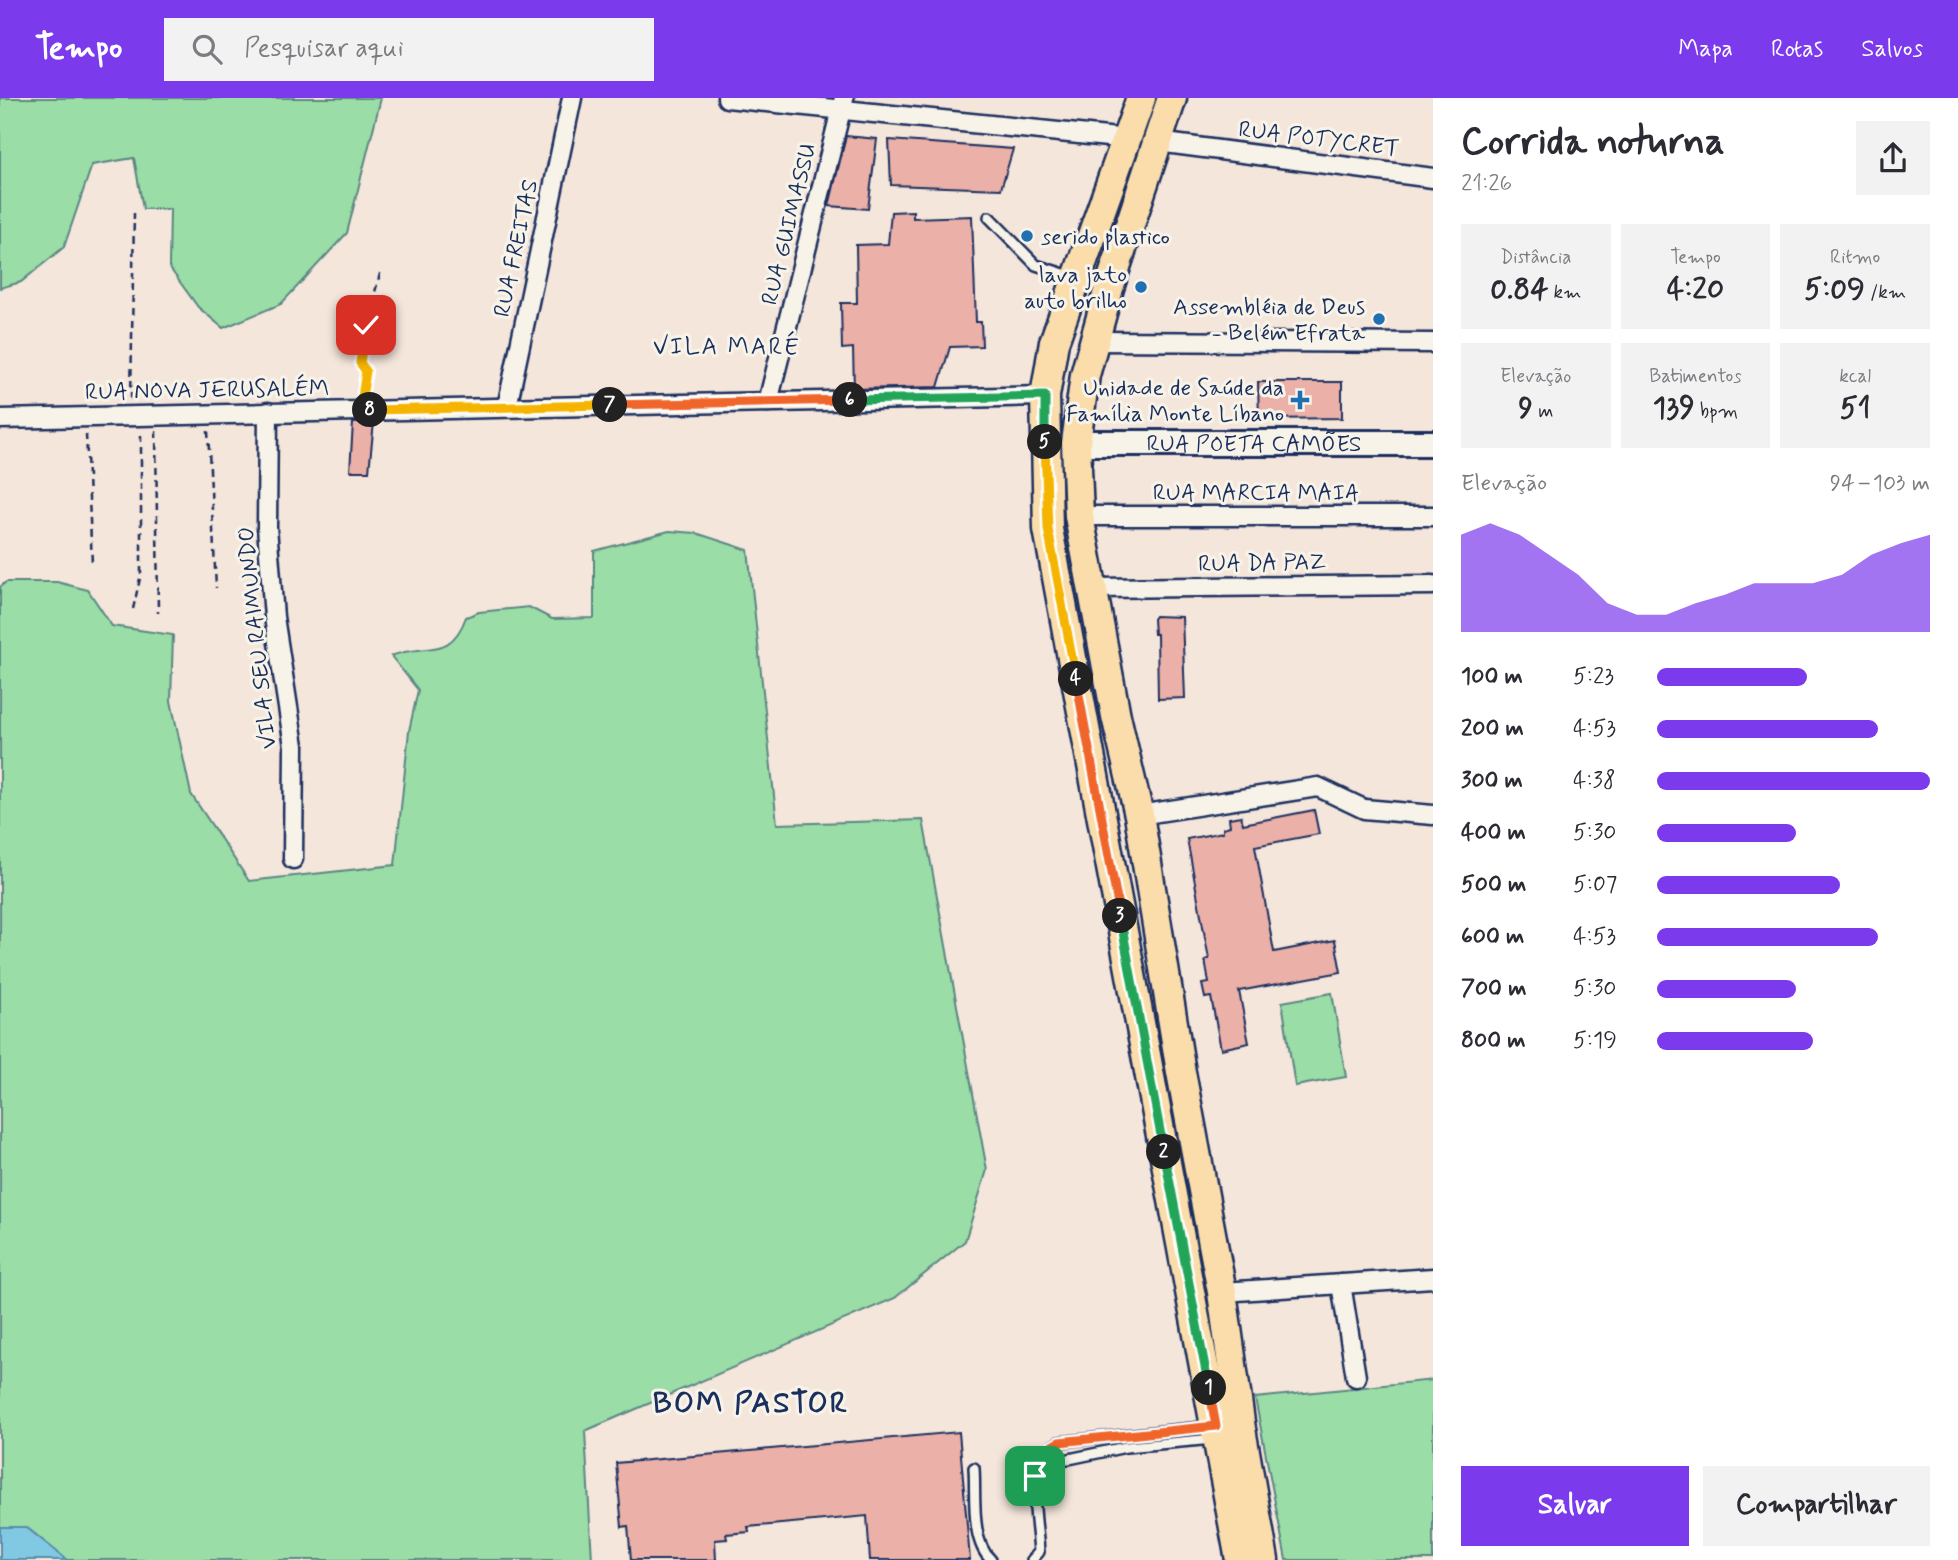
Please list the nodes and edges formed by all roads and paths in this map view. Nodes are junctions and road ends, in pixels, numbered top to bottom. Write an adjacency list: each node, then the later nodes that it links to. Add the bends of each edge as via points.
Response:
1 (572, 98): 18 (street, RUA FREITAS)
2 (727, 98): 5 (street)
3 (1141, 98): 6 (main road)
4 (1172, 98): 7 (main road)
5 (842, 105): 6 (street); 17 (street, RUA GUIMASSU)
6 (1127, 139): 12 (main road)
7 (1158, 142): 8 (street, RUA POTYCRET); 13 (main road)
8 (1433, 178)
9 (134, 213): 22 (path)
10 (989, 217): 12 (lane, via 1036,265)
11 (381, 270): 19 (path, via 360,363 366,371)
12 (1075, 279): 13 (lane); 16 (main road, via 1054,342)
13 (1109, 288): 14 (main road)
14 (1093, 341): 15 (street); 25 (main road)
15 (1433, 343)
16 (1045, 396): 17 (street, RUA NOVA JERUSALÉM); 36 (main road, via 1048,529)
17 (768, 402): 18 (street, RUA NOVA JERUSALÉM)
18 (507, 407): 19 (street, RUA NOVA JERUSALÉM)
19 (360, 411): 20 (street, RUA NOVA JERUSALÉM)
20 (268, 412): 21 (street, RUA NOVA JERUSALÉM); 39 (street, VILA SEU RAIMUNDO, via 267,527 274,617 294,746)
21 (207, 414): 22 (street, RUA NOVA JERUSALÉM); 32 (path)
22 (142, 415): 23 (street, RUA NOVA JERUSALÉM); 33 (path, via 141,574); 34 (path)
23 (85, 416): 24 (street, RUA NOVA JERUSALÉM); 29 (path)
24 (0, 419)
25 (1076, 443): 26 (street, RUA POETA CAMÕES); 27 (main road)
26 (1433, 443)
27 (1079, 516): 28 (street, RUA MARCIA MAIA); 31 (main road)
28 (1433, 516)
29 (92, 563)
30 (1433, 585): 31 (street, RUA DA PAZ)
31 (1092, 588): 35 (main road)
32 (216, 589)
33 (133, 609)
34 (158, 613)
35 (1116, 716): 36 (main road); 38 (main road)
36 (1083, 720): 44 (main road)
37 (1433, 815): 38 (street, via 1364,809 1318,787)
38 (1139, 816): 42 (main road)
39 (293, 859)
40 (1433, 1278): 41 (street)
41 (1341, 1284): 42 (street); 43 (street)
42 (1222, 1292): 50 (main road)
43 (1356, 1377)
44 (1217, 1432): 45 (lane, via 1069,1459); 45 (lane, via 1059,1442); 49 (main road)
45 (1040, 1460): 48 (lane, via 1035,1476 1039,1552)
46 (974, 1468): 47 (lane, via 978,1532)
47 (990, 1560)
48 (1032, 1560)
49 (1241, 1560)
50 (1264, 1560)

